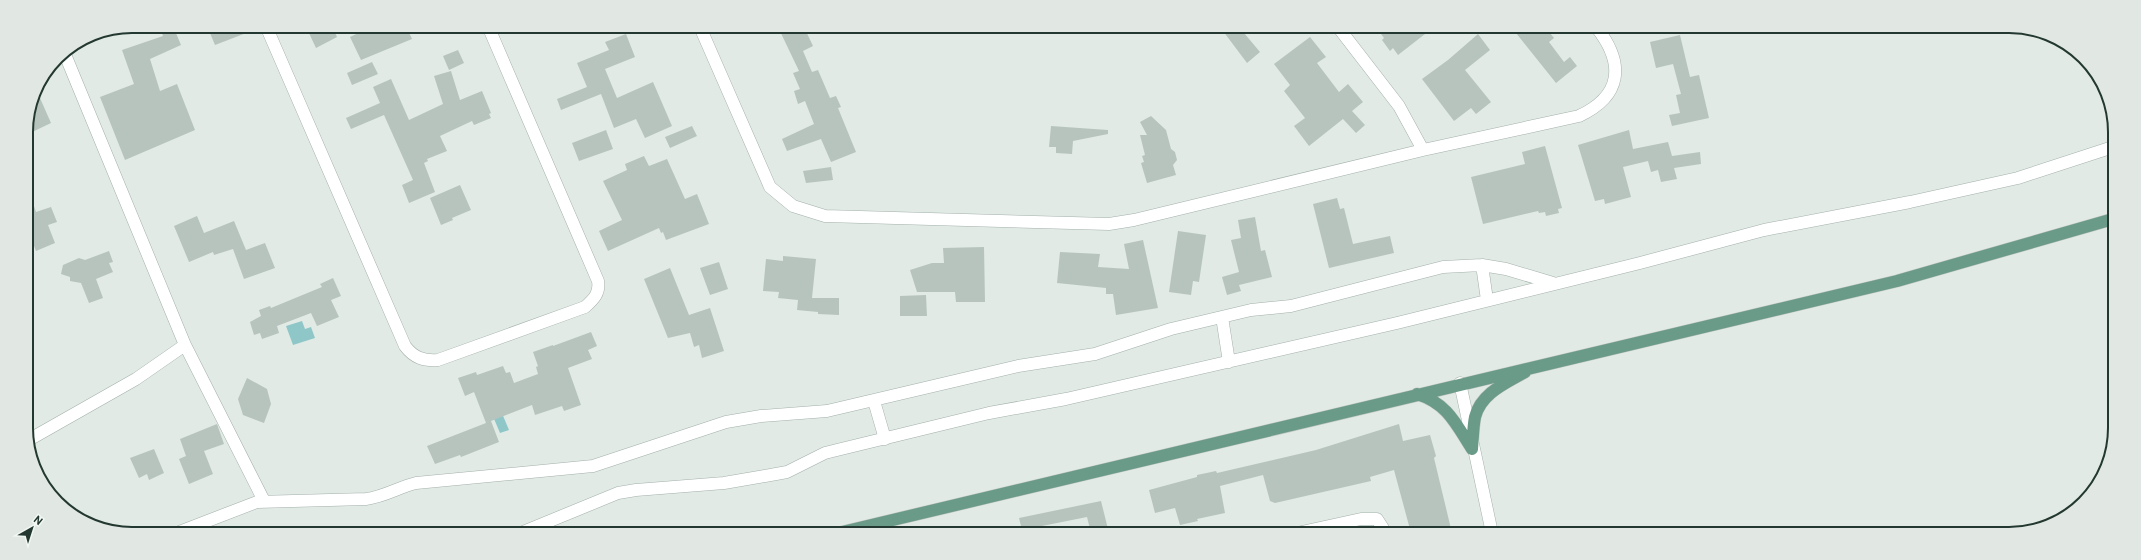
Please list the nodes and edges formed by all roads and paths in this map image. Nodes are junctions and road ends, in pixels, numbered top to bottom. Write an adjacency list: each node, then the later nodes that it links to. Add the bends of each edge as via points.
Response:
1 (269, 33): 2 (street, via 406,346 419,359 429,361 585,307 597,294 599,287)
2 (491, 33)
3 (703, 33): 8 (street, via 770,187 793,206 825,216 1109,224)
4 (1343, 33): 8 (street, via 1400,106)
5 (1600, 33): 8 (street, via 1615,64 1615,80 1606,99 1594,109 1579,116)
6 (67, 58): 14 (street)
7 (2108, 149): 11 (street, via 2018,178 1764,230)
8 (1423, 150)
9 (2108, 220): 16 (main road, via 1897,281)
10 (1482, 265): 11 (street, via 1506,268); 12 (street); 13 (street, via 1443,267 1291,306 1251,310)
11 (1554, 283): 12 (street)
12 (1487, 300): 15 (street)
13 (1222, 317): 15 (street); 19 (street, via 1171,329 1095,354 1011,367)
14 (185, 344): 20 (street, via 136,379); 23 (street)
15 (1229, 362): 21 (street, via 1066,400 989,413)
16 (1535, 366): 17 (main road); 22 (main road, via 1490,393 1484,400 1475,417)
17 (1460, 383): 18 (main road); 22 (street)
18 (1415, 394): 22 (main road, via 1430,398 1442,406); 26 (main road)
19 (874, 401): 21 (street); 23 (street, via 827,411 761,416 726,422 608,462 579,469 416,483 376,498)
20 (33, 437)
21 (885, 439): 25 (street, via 825,453 787,472 724,483 618,493)
22 (1472, 449): 29 (street)
23 (264, 501): 24 (street)
24 (192, 527)
25 (535, 527)
26 (863, 527)
27 (1324, 527): 28 (street, via 1361,519 1377,519)
28 (1382, 527)
29 (1491, 527)

